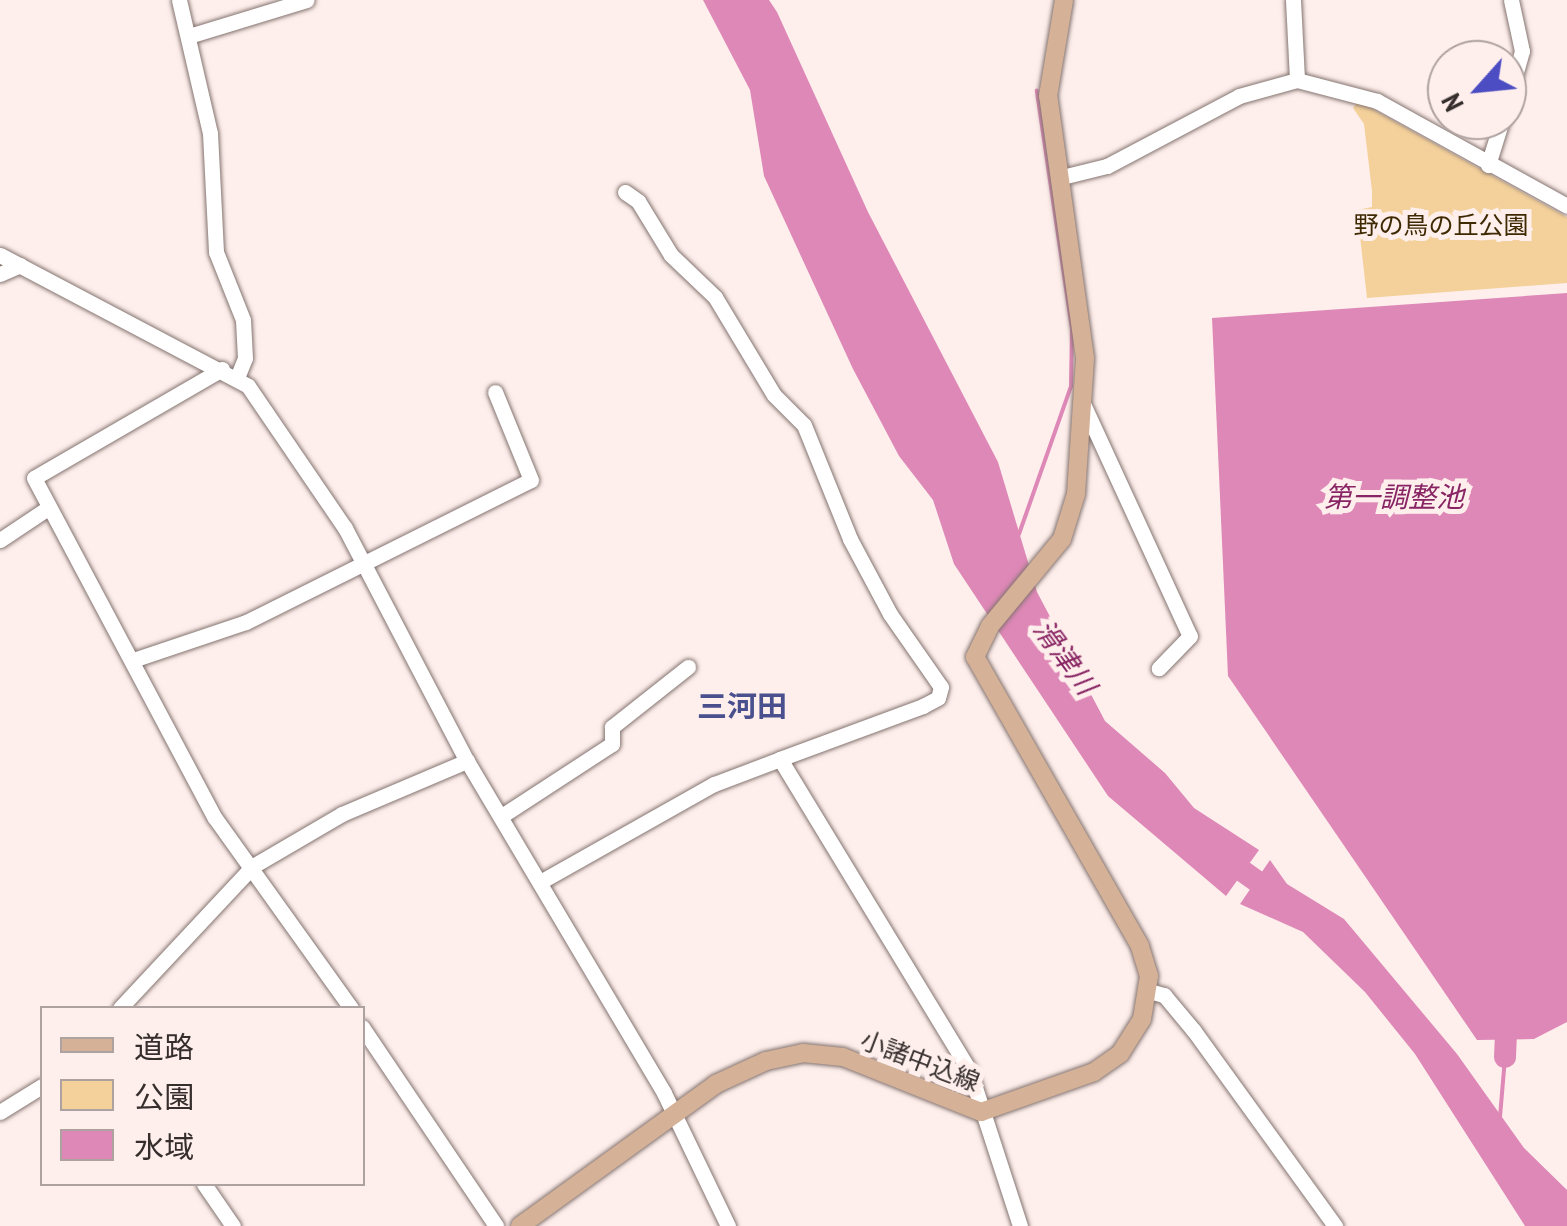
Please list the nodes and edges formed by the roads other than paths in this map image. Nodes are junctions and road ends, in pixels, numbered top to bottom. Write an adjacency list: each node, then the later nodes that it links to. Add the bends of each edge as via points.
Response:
1 (179, 0): 8 (street)
2 (260, 0): 7 (street)
3 (308, 0): 7 (street)
4 (1064, 0): 13 (main road, via 1048,96)
5 (1292, 0): 10 (street)
6 (1511, 0): 9 (street)
7 (265, 17): 8 (street)
8 (190, 36): 19 (street, via 210,133 216,252 244,332)
9 (1520, 40)
10 (1297, 80): 12 (street, via 1358,92); 13 (street, via 1253,90 1107,166)
11 (1496, 140): 12 (street)
12 (1488, 164): 15 (street)
13 (1058, 178): 21 (main road, via 1082,324)
14 (625, 192): 28 (street, via 670,254 715,297 778,401 804,425 850,539 940,687 938,698 913,711)
15 (1567, 206)
16 (0, 255): 17 (street)
17 (20, 266): 18 (street); 19 (street)
18 (0, 274)
19 (230, 372): 22 (street, via 34,478); 24 (street, via 335,511)
20 (495, 392): 24 (street, via 531,480)
21 (1084, 406): 27 (street, via 1190,636); 33 (main road, via 1074,504 1062,538 978,646 979,670 1140,946)
22 (48, 508): 23 (street); 25 (street)
23 (0, 540)
24 (363, 562): 25 (street, via 246,622); 29 (street)
25 (136, 660): 31 (street, via 215,818)
26 (688, 667): 30 (street, via 612,727 612,744)
27 (1159, 668)
28 (780, 759): 32 (street, via 714,784); 39 (street, via 970,1072)
29 (467, 761): 30 (street); 31 (street, via 342,814)
30 (502, 815): 32 (street)
31 (253, 866): 34 (street); 35 (street)
32 (540, 882): 40 (street)
33 (1150, 991): 39 (main road, 小諸中込線, via 1138,1030 1110,1063); 47 (street, via 1164,995 1194,1032)
34 (122, 1006)
35 (350, 1006)
36 (365, 1031): 43 (street)
37 (40, 1087): 38 (street)
38 (0, 1112)
39 (981, 1112): 40 (main road, 小諸中込線, via 843,1057 803,1053 734,1073); 46 (street)
40 (674, 1113): 44 (main road, 小諸中込線); 45 (street)
41 (205, 1186): 42 (street)
42 (233, 1226)
43 (496, 1226)
44 (520, 1226)
45 (728, 1226)
46 (1020, 1226)
47 (1335, 1226)

